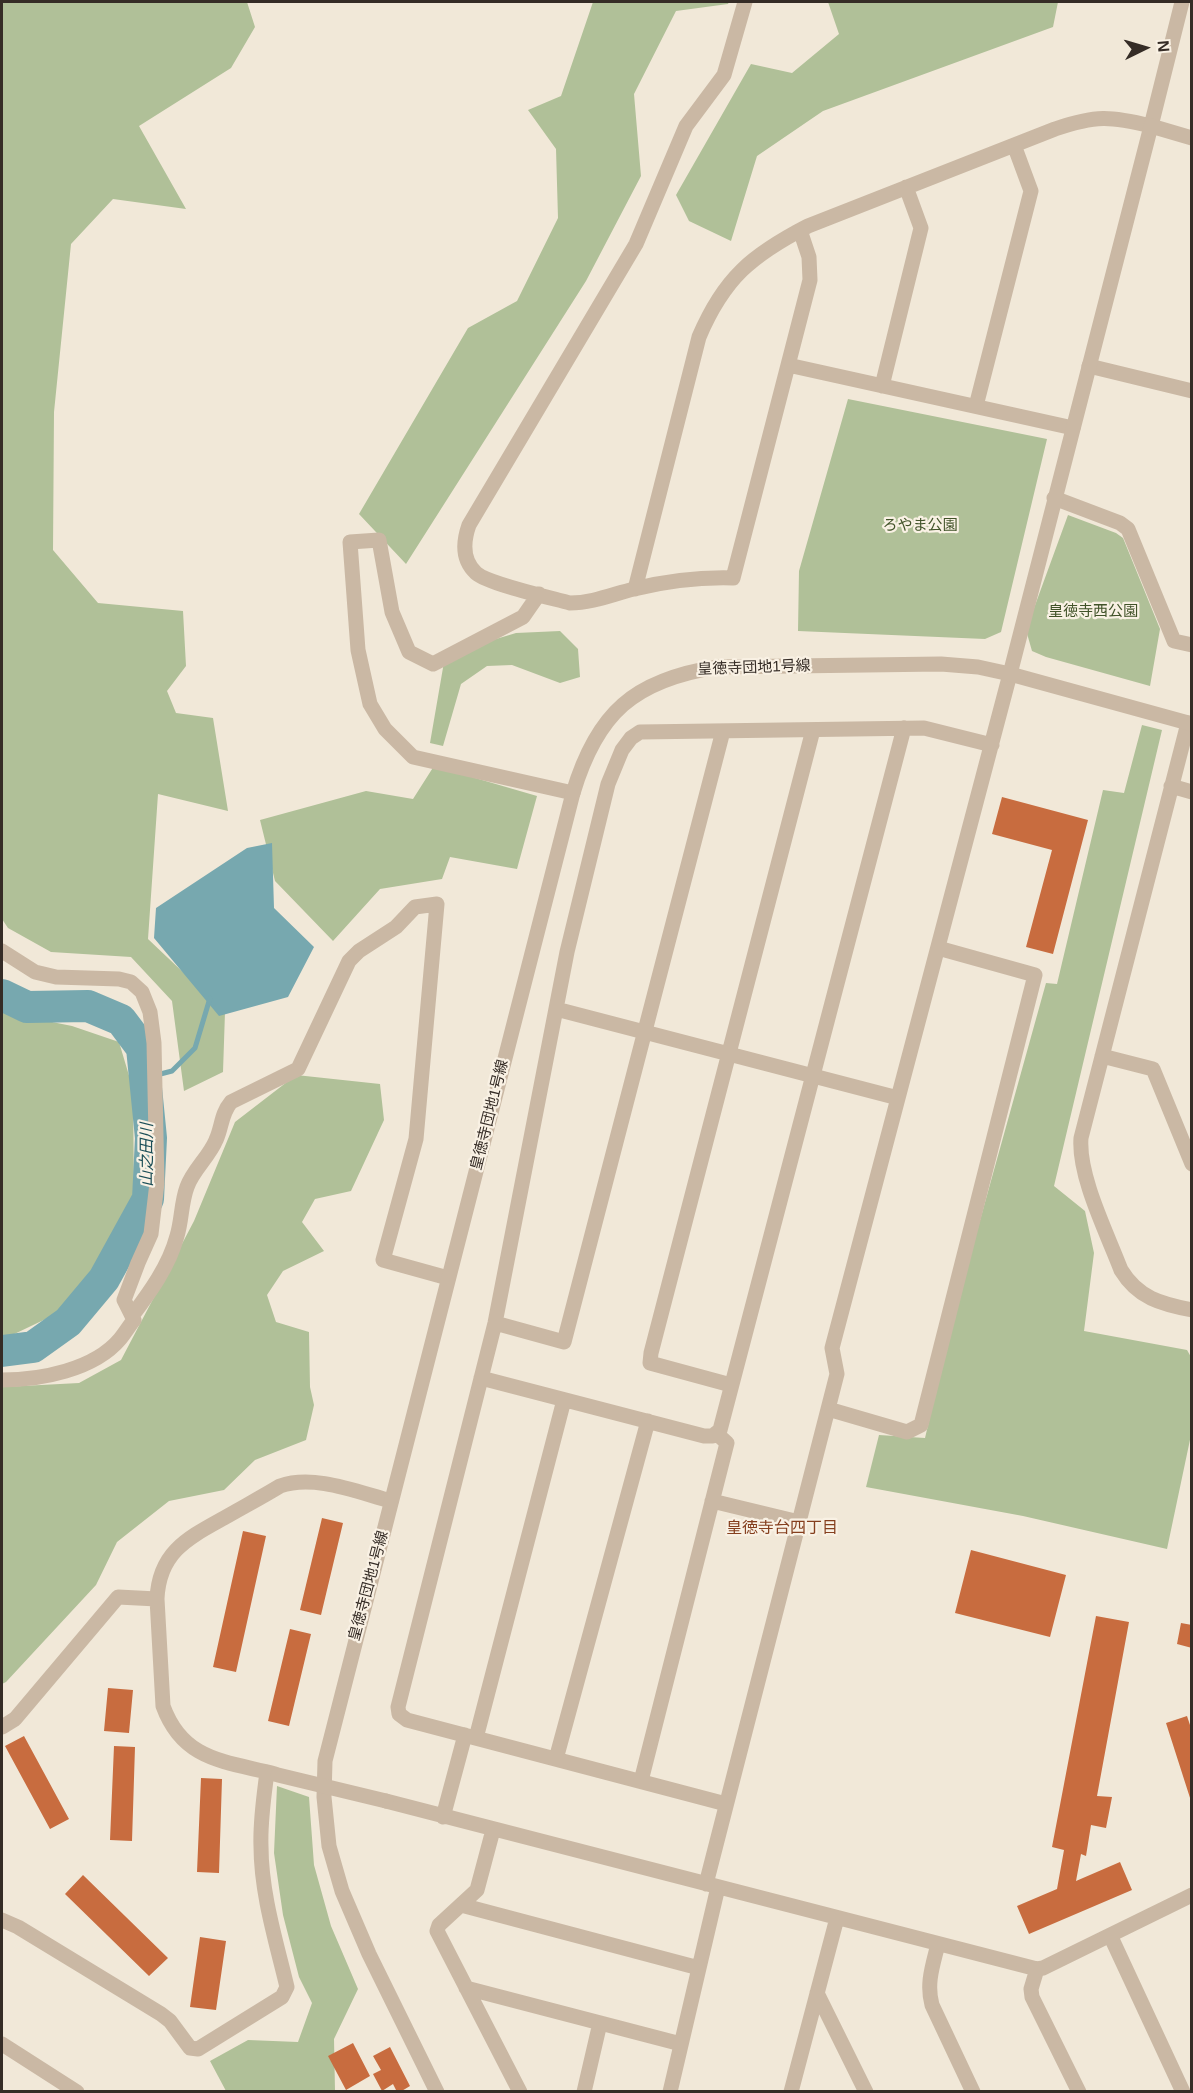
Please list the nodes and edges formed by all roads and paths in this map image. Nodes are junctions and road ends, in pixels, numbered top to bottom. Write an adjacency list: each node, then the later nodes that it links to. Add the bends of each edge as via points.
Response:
1 (745, 2): 16 (street, via 724,75 686,126 636,244 469,525 464,549 476,573)
2 (1182, 2): 3 (street)
3 (1151, 126): 4 (street); 5 (street, via 1116,117 1096,117); 9 (street)
4 (1191, 138)
5 (1014, 145): 6 (street); 12 (street, via 1030,191)
6 (906, 187): 7 (street); 10 (street, via 921,228)
7 (800, 230): 8 (street, via 809,257 810,280); 15 (street, via 755,257 736,276 709,315 699,337)
8 (788, 365): 10 (street); 15 (street, via 733,578 703,578)
9 (1089, 366): 11 (street); 13 (street)
10 (882, 386): 12 (street)
11 (1191, 391)
12 (976, 406): 13 (street)
13 (1073, 428): 14 (street)
14 (1054, 498): 17 (street, via 1128,529 1174,641); 18 (street)
15 (635, 589): 16 (street, via 583,603)
16 (539, 594): 26 (street, via 523,617 434,664 409,652 392,612 379,540 350,542 358,650 370,704 385,729 413,757)
17 (1191, 645)
18 (1010, 674): 19 (street, 皇徳寺団地1号線); 23 (street); 26 (street, 皇徳寺団地1号線, via 941,664 717,667 689,671 642,690 622,705 594,738)
19 (1190, 723): 24 (street)
20 (904, 728): 21 (street); 23 (street, via 924,728); 33 (street)
21 (813, 730): 22 (street); 31 (street)
22 (723, 731): 29 (street, via 640,732 622,750 608,784); 30 (street)
23 (992, 746): 27 (street)
24 (1171, 786): 25 (street); 32 (street)
25 (1191, 792)
26 (573, 793): 37 (street, 皇徳寺団地1号線)
27 (938, 948): 34 (street); 45 (street, via 1035,975 921,1425 907,1432)
28 (2, 951): 39 (street, via 34,972 131,981 142,992 150,1012 157,1183 151,1234 124,1300)
29 (556, 1010): 30 (street); 40 (street)
30 (645, 1032): 31 (street); 40 (street, via 564,1342)
31 (729, 1054): 33 (street); 43 (street, via 650,1363)
32 (1102, 1056): 35 (street, via 1153,1069); 38 (street, via 1081,1138 1089,1186 1128,1282 1150,1299)
33 (812, 1076): 34 (street); 43 (street)
34 (898, 1098): 45 (street, via 832,1348 837,1374)
35 (1186, 1135): 36 (street)
36 (1191, 1164)
37 (448, 1278): 39 (street, via 383,1260 416,1139 437,904 415,907 396,927 350,961 298,1070 231,1102 225,1110 216,1141 188,1184 177,1236 165,1266); 48 (street, 皇徳寺団地1号線)
38 (1191, 1310)
39 (132, 1316): 42 (street, via 134,1320 119,1341 95,1359 71,1370)
40 (495, 1323): 41 (street)
41 (481, 1378): 44 (street); 53 (street, via 398,1707 399,1714 407,1720)
42 (2, 1380)
43 (731, 1385): 47 (street)
44 (564, 1400): 46 (street); 53 (street)
45 (828, 1409): 50 (street)
46 (648, 1421): 47 (street, via 705,1436); 54 (street)
47 (716, 1433): 49 (street, via 727,1443)
48 (391, 1501): 51 (street, via 305,1481 280,1486 186,1539 164,1566); 75 (street, 皇徳寺団地1号線, via 331,1733 324,1797 329,1846 342,1891)
49 (712, 1501): 50 (street); 56 (street)
50 (799, 1522): 57 (street)
51 (157, 1599): 52 (street, via 118,1597 15,1719); 55 (street, via 163,1706 178,1735 207,1756)
52 (2, 1727)
53 (470, 1737): 54 (street); 58 (street)
54 (556, 1759): 56 (street)
55 (272, 1773): 58 (street, bridge); 64 (street, via 261,1825 262,1865 286,1987 282,1997 198,2049 190,2048 161,2013)
56 (641, 1781): 57 (street)
57 (726, 1804): 60 (street)
58 (443, 1817): 59 (street)
59 (493, 1830): 60 (street); 62 (street, via 477,1890)
60 (712, 1886): 63 (street); 67 (street)
61 (1189, 1902): 65 (street)
62 (461, 1905): 67 (street); 69 (street, via 437,1931)
63 (837, 1918): 66 (street); 70 (street)
64 (2, 1920)
65 (1110, 1935): 68 (street); 83 (street)
66 (938, 1944): 68 (street); 81 (street, via 929,1994)
67 (699, 1968): 73 (street)
68 (1037, 1969): 82 (street, via 1032,1997)
69 (466, 1988): 71 (street); 76 (street)
70 (817, 1993): 79 (street); 80 (street)
71 (600, 2023): 73 (street); 77 (street)
72 (2, 2044): 74 (street)
73 (681, 2044): 78 (street)
74 (76, 2091)
75 (437, 2091)
76 (520, 2091)
77 (584, 2091)
78 (670, 2091)
79 (791, 2091)
80 (866, 2091)
81 (973, 2091)
82 (1079, 2091)
83 (1183, 2091)

